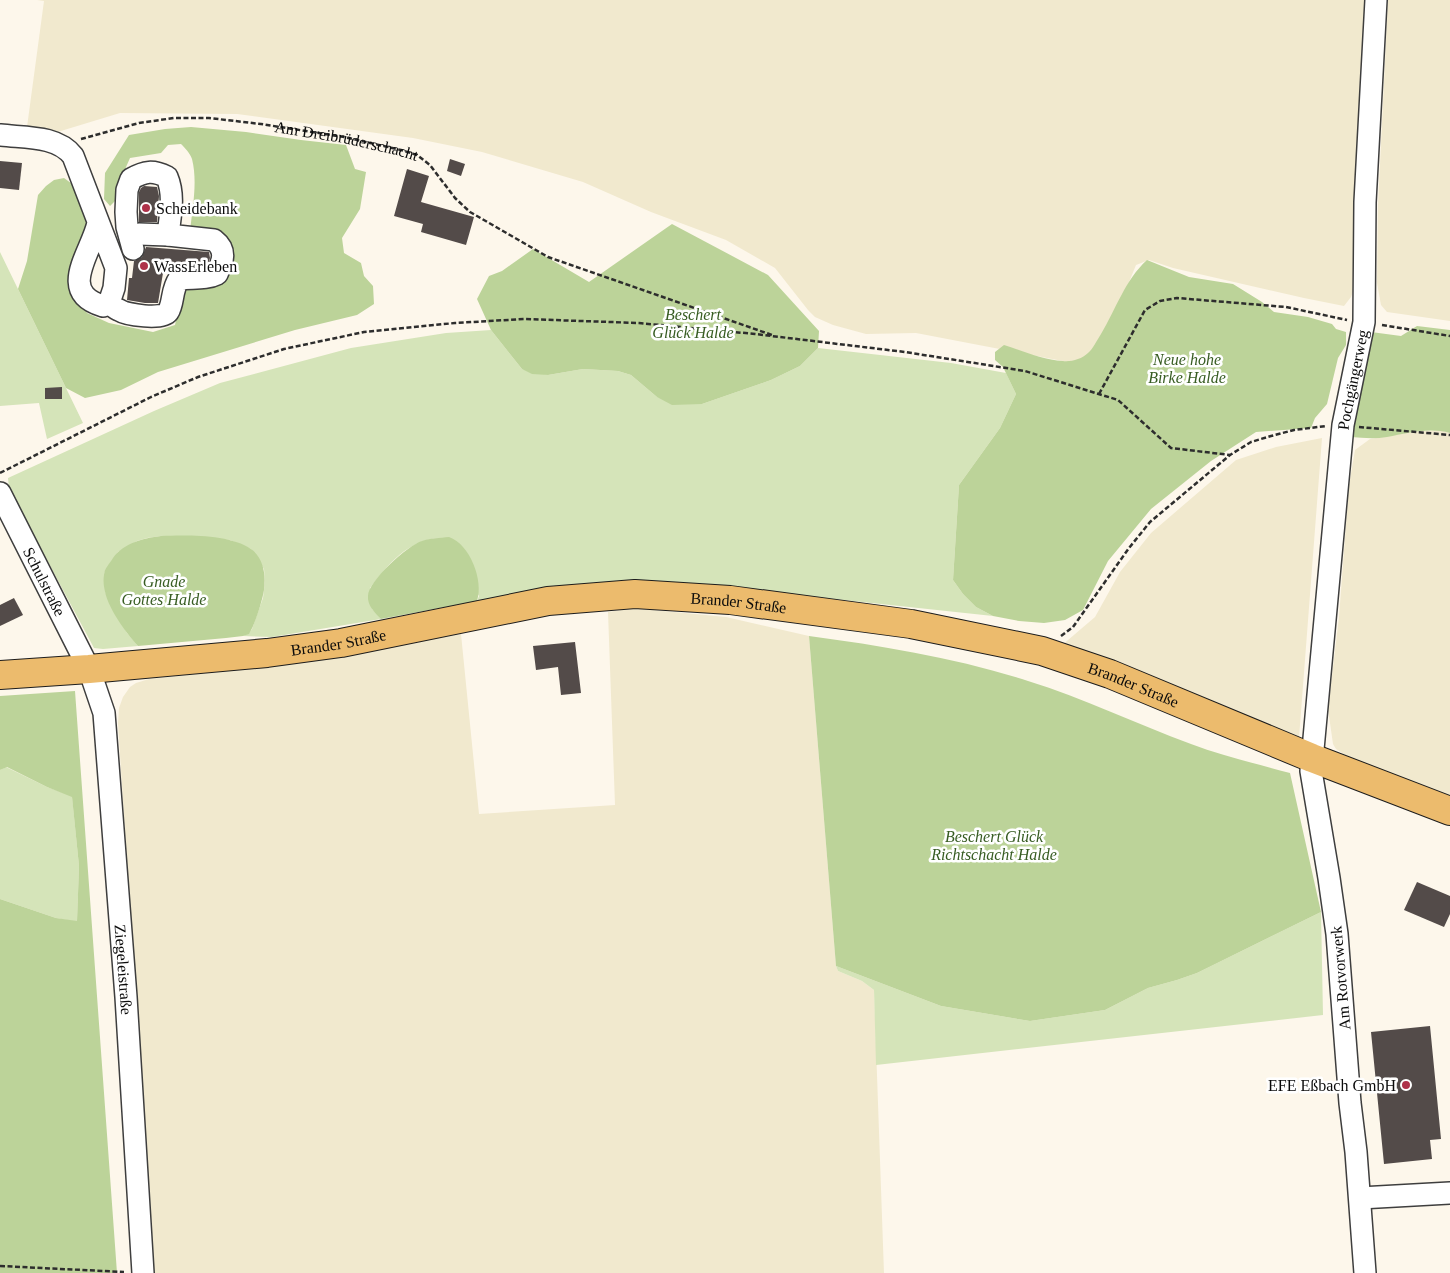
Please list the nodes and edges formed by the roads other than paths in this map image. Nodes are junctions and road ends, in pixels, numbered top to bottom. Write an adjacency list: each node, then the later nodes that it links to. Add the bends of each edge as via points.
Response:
1 (1376, 0): 11 (street, Pochgängerweg, via 1365,202 1364,322 1343,426)
2 (0, 135): 3 (street, via 54,142 67,148)
3 (98, 223): 6 (street); 7 (street, via 78,280 92,303 103,306)
4 (168, 235): 5 (street); 5 (street, via 172,195 168,177 156,172 140,173 131,178 128,190 127,227); 7 (street, via 214,240 220,244 224,256 217,274 210,278 179,279 174,286 170,310 158,317 118,310)
5 (137, 237): 6 (street, via 128,261)
6 (115, 274): 7 (street)
7 (109, 303)
8 (0, 493): 9 (street, Schulstraße)
9 (89, 669): 10 (main road, Brander Straße); 11 (main road, Brander Straße, via 341,643 548,601 635,594 730,600 911,624 1042,651 1110,674); 15 (street, Ziegeleistraße, via 104,713)
10 (0, 675)
11 (1312, 758): 12 (main road, Brander Straße); 14 (street, Am Rotvorwerk, via 1312,783 1337,934)
12 (1450, 811)
13 (1450, 1193): 14 (street)
14 (1360, 1198): 16 (street, Am Rotvorwerk)
15 (143, 1273)
16 (1365, 1273)

